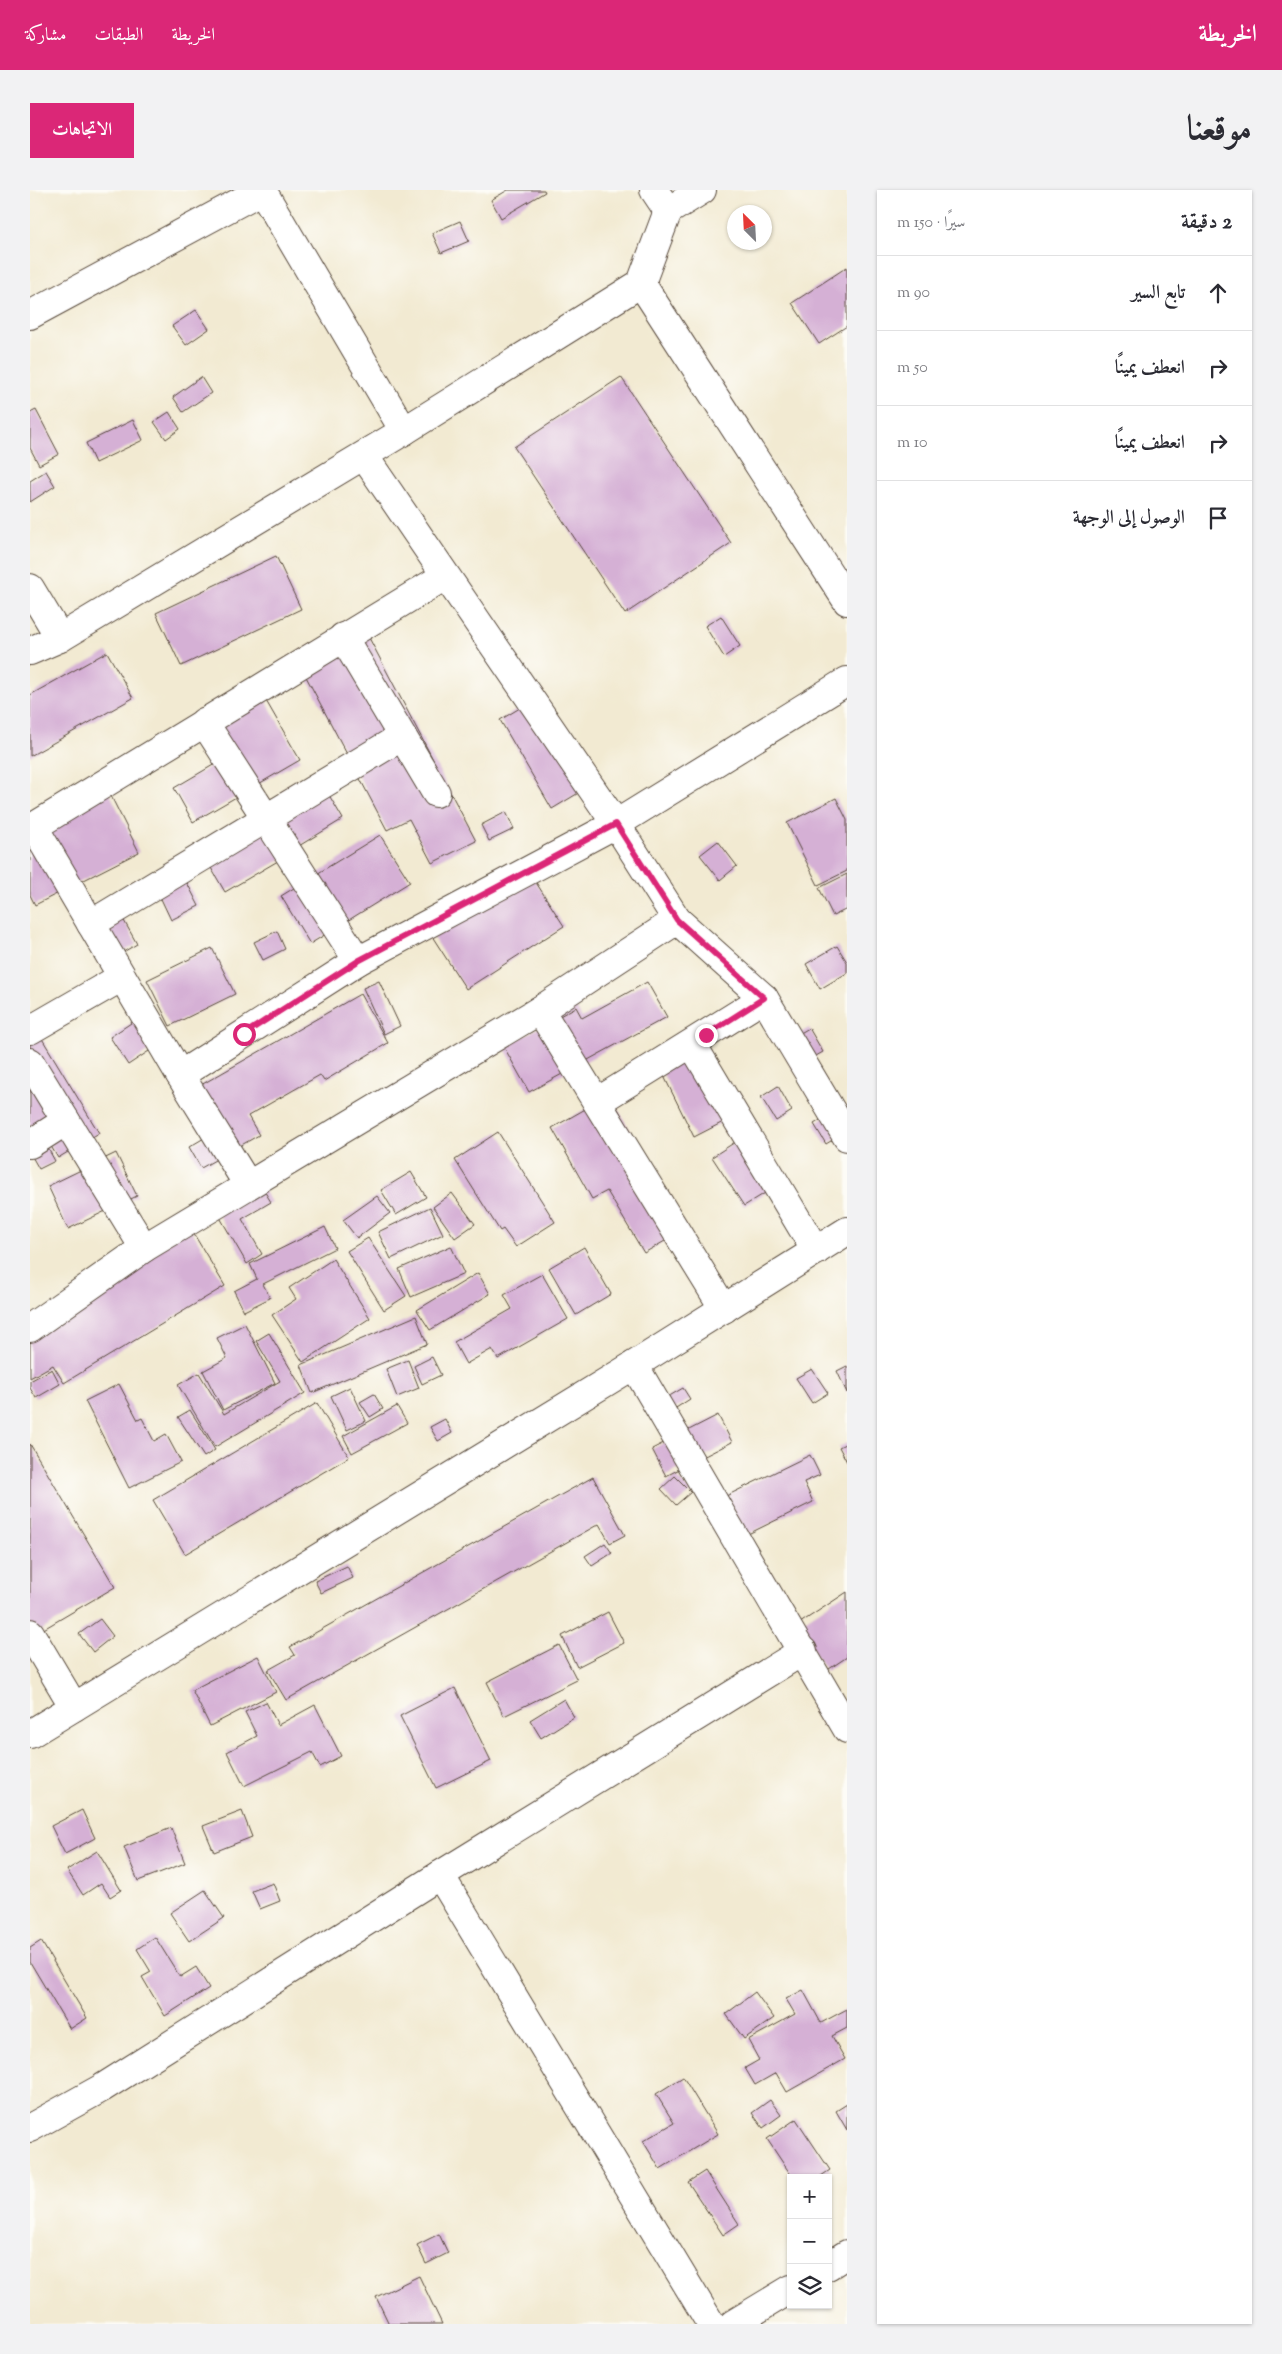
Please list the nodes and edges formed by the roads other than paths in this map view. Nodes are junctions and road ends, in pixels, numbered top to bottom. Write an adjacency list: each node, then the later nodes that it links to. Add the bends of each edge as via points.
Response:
1 (262, 190): 5 (street); 6 (street)
2 (702, 190): 3 (street)
3 (661, 200): 4 (street)
4 (640, 283): 6 (street); 10 (street)
5 (30, 315)
6 (404, 431): 7 (street)
7 (364, 456): 8 (street); 12 (street)
8 (445, 576): 11 (street); 19 (street)
9 (30, 588): 12 (street)
10 (847, 601)
11 (343, 637): 15 (street); 16 (street)
12 (60, 638): 13 (street)
13 (30, 651)
14 (847, 681): 19 (street)
15 (204, 722): 18 (street); 20 (street)
16 (401, 737): 17 (street); 18 (street)
17 (436, 793)
18 (266, 818): 22 (street); 23 (street)
19 (616, 824): 21 (street); 23 (street)
20 (32, 828): 22 (street)
21 (677, 920): 25 (street); 26 (street)
22 (91, 924): 24 (street)
23 (358, 961): 30 (street)
24 (122, 977): 27 (street); 30 (street)
25 (764, 998): 28 (street); 33 (street)
26 (540, 1010): 31 (street); 35 (street)
27 (30, 1030)
28 (692, 1044): 31 (street); 38 (street)
29 (30, 1062): 32 (street)
30 (180, 1075): 35 (street)
31 (597, 1102): 39 (street)
32 (66, 1121): 34 (street); 37 (street)
33 (847, 1138)
34 (30, 1144)
35 (248, 1185): 37 (street)
36 (847, 1231): 38 (street)
37 (144, 1248): 40 (street)
38 (816, 1252): 39 (street)
39 (724, 1309): 41 (street)
40 (30, 1328)
41 (634, 1365): 43 (street); 44 (street)
42 (30, 1633): 44 (street)
43 (803, 1651): 45 (street); 47 (street)
44 (74, 1707): 46 (street)
45 (847, 1729)
46 (30, 1734)
47 (440, 1875): 48 (street, via 102,2088); 52 (street)
48 (30, 2128)
49 (847, 2254): 50 (street)
50 (831, 2264)
51 (787, 2291): 53 (street)
52 (711, 2324)
53 (733, 2324)

